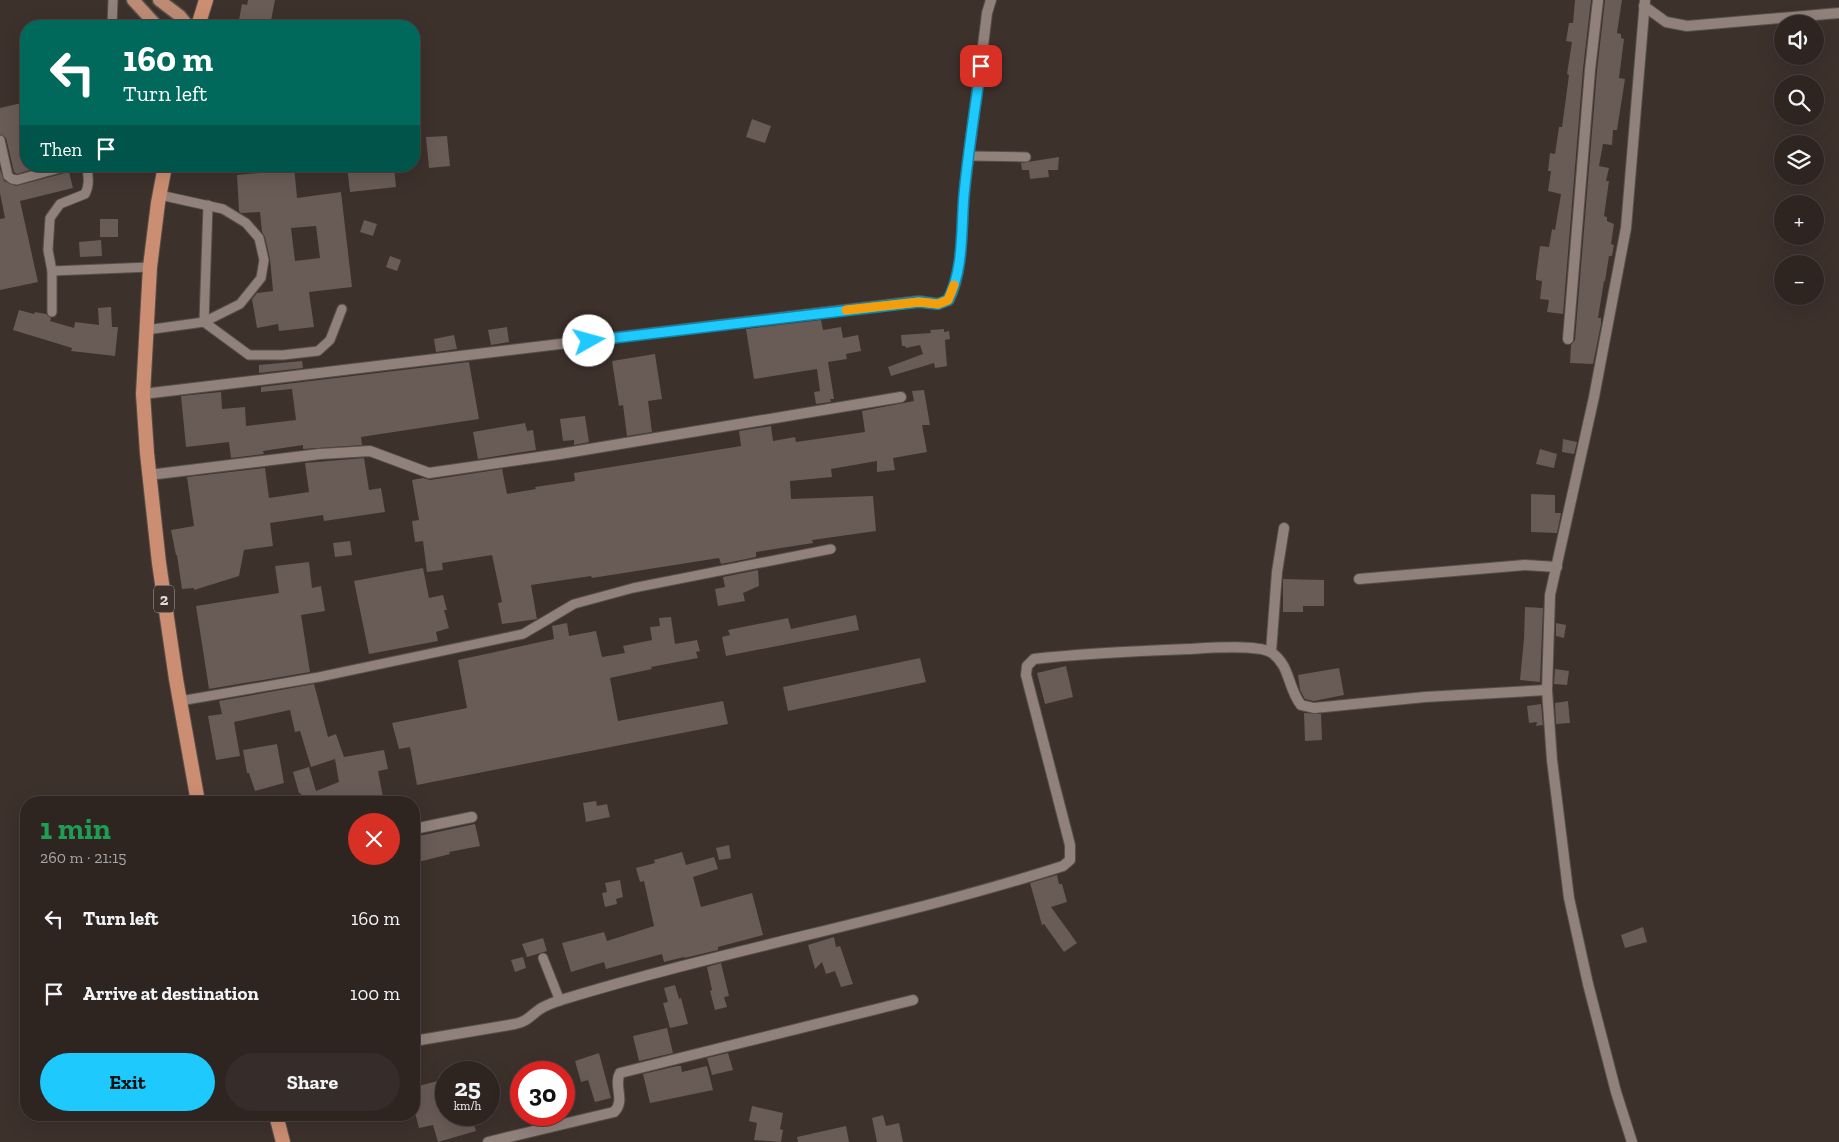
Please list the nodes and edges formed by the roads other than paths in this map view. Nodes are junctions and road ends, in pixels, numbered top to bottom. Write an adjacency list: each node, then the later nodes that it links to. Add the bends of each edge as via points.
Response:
1 (113, 0): 9 (lane)
2 (133, 0): 10 (main road)
3 (159, 0): 11 (main road)
4 (206, 0): 12 (highway)
5 (991, 0): 14 (street)
6 (1598, 0): 27 (street)
7 (1644, 3): 8 (street, via 1666,22 1687,26); 33 (street, via 1626,228)
8 (1839, 13)
9 (112, 20)
10 (151, 20)
11 (183, 20)
12 (200, 20)
13 (0, 140): 16 (lane, via 8,176 12,180)
14 (969, 156): 15 (lane); 28 (street, via 954,290 948,300 938,304 919,302)
15 (1026, 157)
16 (46, 172)
17 (87, 172): 22 (lane, via 85,194 60,204 50,218 48,250)
18 (164, 172): 19 (highway, 2)
19 (160, 195): 20 (lane); 21 (highway, 2)
20 (208, 205): 25 (lane); 25 (lane, via 224,209 246,223 259,238 264,260 261,278 240,304)
21 (150, 267): 22 (lane); 26 (highway, 2)
22 (52, 271): 24 (lane)
23 (342, 309): 25 (lane, via 330,340 318,351 283,355 249,355)
24 (52, 312)
25 (204, 322): 26 (lane)
26 (146, 330): 28 (highway, 2)
27 (1568, 338)
28 (142, 394): 30 (highway, 2)
29 (901, 397): 30 (street, via 429,473 370,451)
30 (149, 475): 37 (highway, 2)
31 (1284, 528): 35 (street, via 1276,572)
32 (831, 549): 37 (lane, via 583,601 524,634 319,677)
33 (1557, 567): 34 (street, via 1525,565); 36 (street, via 1550,595)
34 (1359, 579)
35 (1271, 652): 36 (street, via 1284,664 1301,705 1314,708); 43 (street, via 1231,647 1088,653 1034,659 1027,666 1026,675 1070,845 1070,860 1063,866)
36 (1547, 690): 48 (street, via 1569,898 1588,984)
37 (180, 701): 38 (highway, 2)
38 (197, 796)
39 (472, 817): 40 (street)
40 (420, 828)
41 (543, 958): 43 (lane)
42 (914, 1000): 47 (street, via 620,1073 617,1078 620,1103 614,1112)
43 (560, 1001): 44 (street, via 542,1007 527,1021)
44 (420, 1040)
45 (278, 1121): 46 (highway)
46 (283, 1142)
47 (488, 1142)
48 (1632, 1142)

